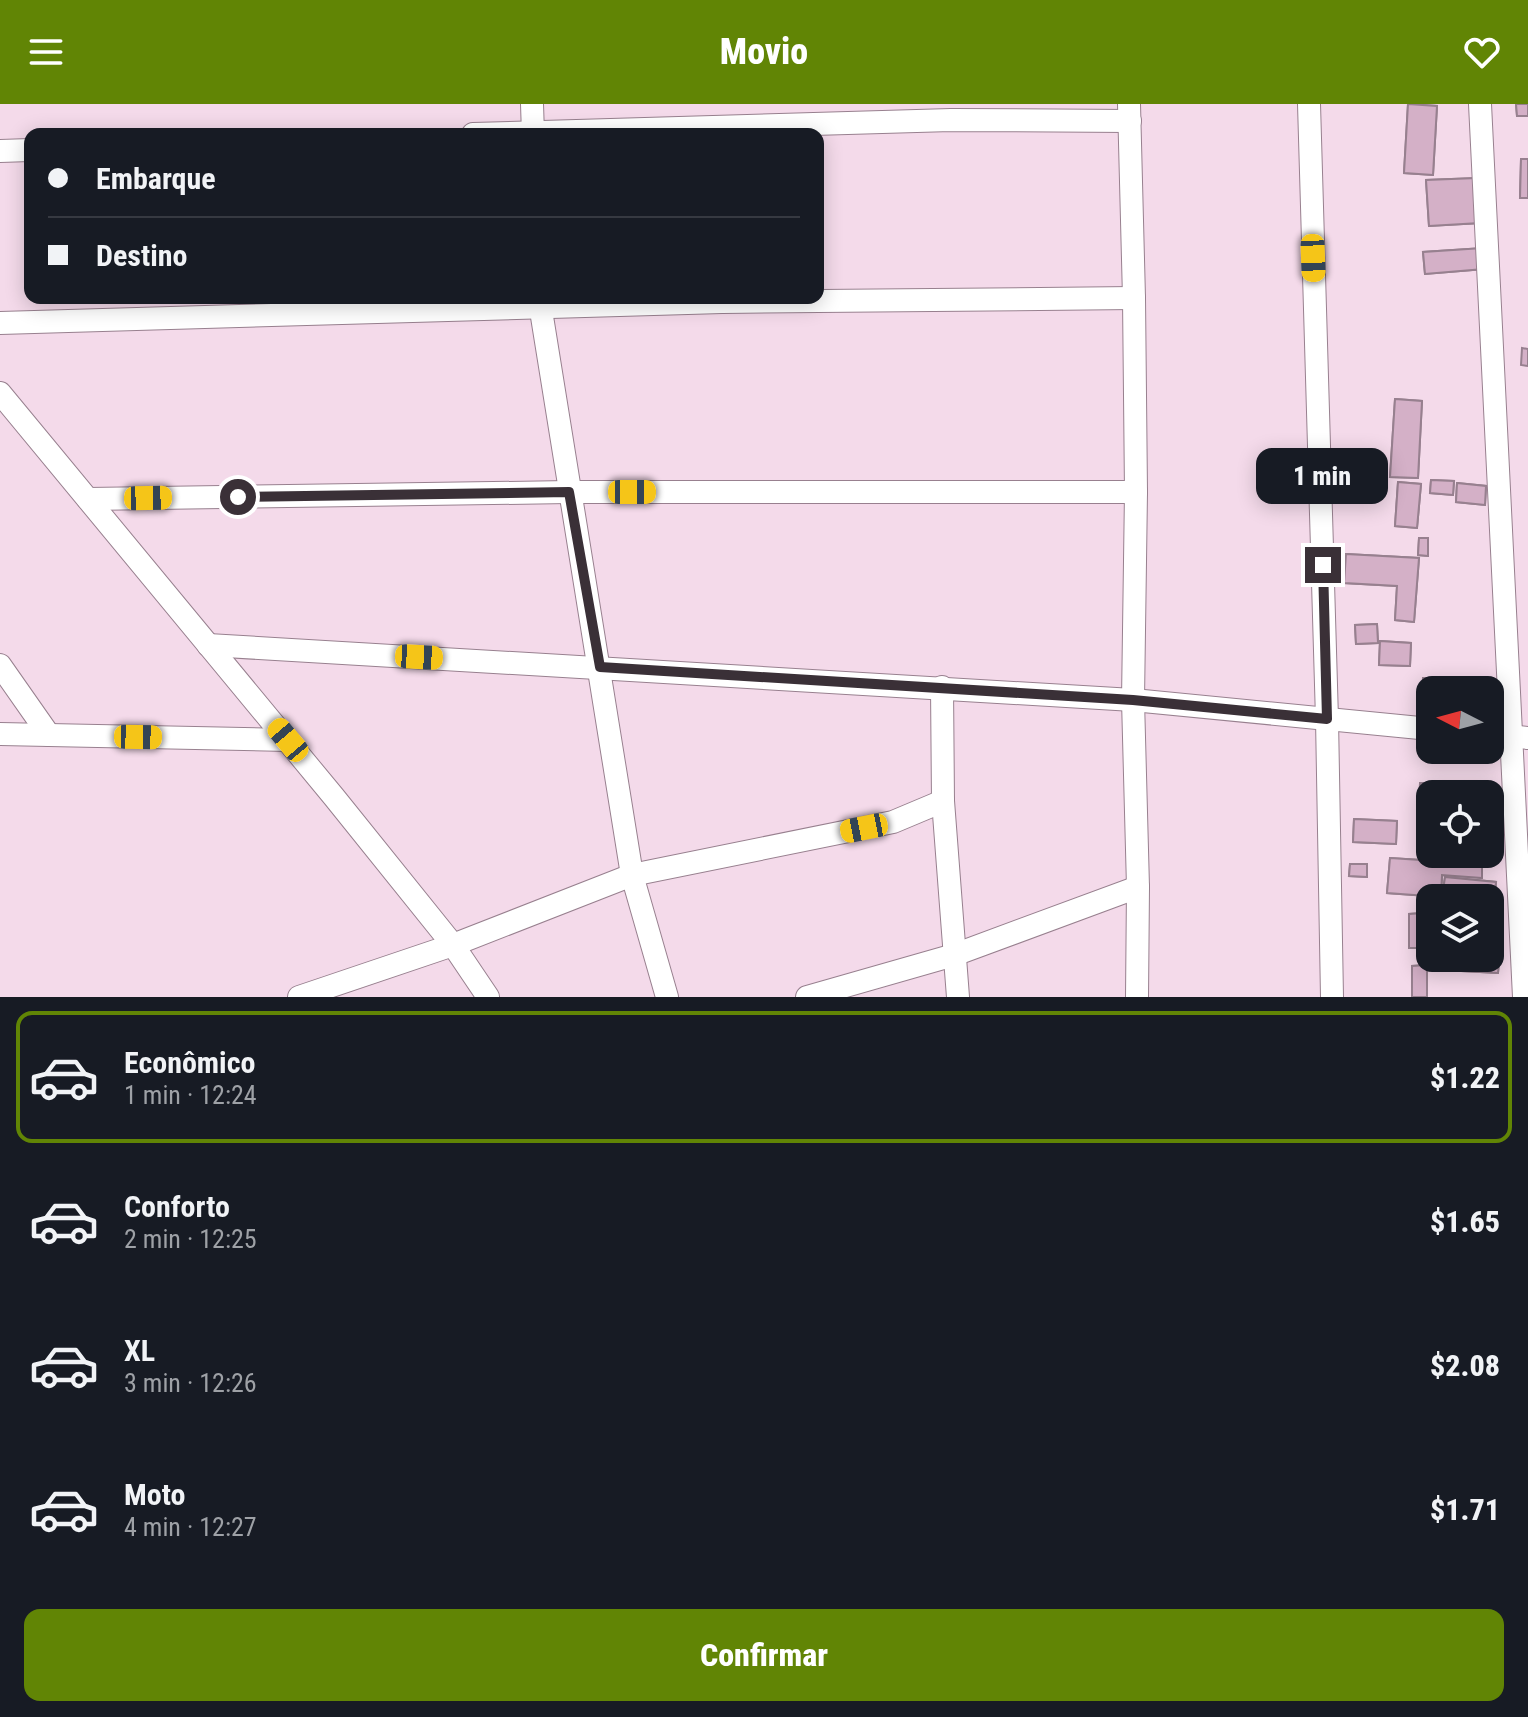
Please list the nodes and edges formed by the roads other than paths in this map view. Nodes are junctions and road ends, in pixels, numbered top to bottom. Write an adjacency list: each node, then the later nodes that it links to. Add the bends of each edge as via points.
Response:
1 (532, 104): 5 (street)
2 (1309, 104): 23 (street)
3 (1480, 104): 27 (street)
4 (1129, 112): 6 (street); 9 (street)
5 (533, 128)
6 (694, 128)
7 (24, 150): 8 (street)
8 (0, 151)
9 (1134, 298): 10 (street); 16 (street)
10 (824, 301)
11 (512, 304): 13 (street)
12 (539, 304): 15 (street)
13 (0, 323)
14 (0, 393): 17 (street)
15 (569, 492): 16 (street); 17 (street); 20 (street)
16 (1136, 492): 22 (street)
17 (88, 499): 18 (street)
18 (208, 645): 20 (street); 28 (street)
19 (0, 665): 26 (street)
20 (600, 667): 21 (street); 30 (street)
21 (942, 687): 22 (street); 29 (street)
22 (1133, 700): 23 (street); 31 (street)
23 (1327, 719): 24 (street); 40 (street)
24 (1416, 728)
25 (0, 734): 26 (street)
26 (49, 735): 28 (street)
27 (1509, 736): 41 (street)
28 (288, 740): 32 (street)
29 (943, 801): 30 (street, via 893,822); 33 (street)
30 (632, 875): 32 (street); 36 (street)
31 (1138, 887): 33 (street); 39 (street)
32 (453, 945): 34 (street); 35 (street)
33 (954, 955): 37 (street); 38 (street)
34 (299, 997)
35 (488, 997)
36 (667, 997)
37 (807, 997)
38 (958, 997)
39 (1137, 997)
40 (1332, 997)
41 (1524, 997)

